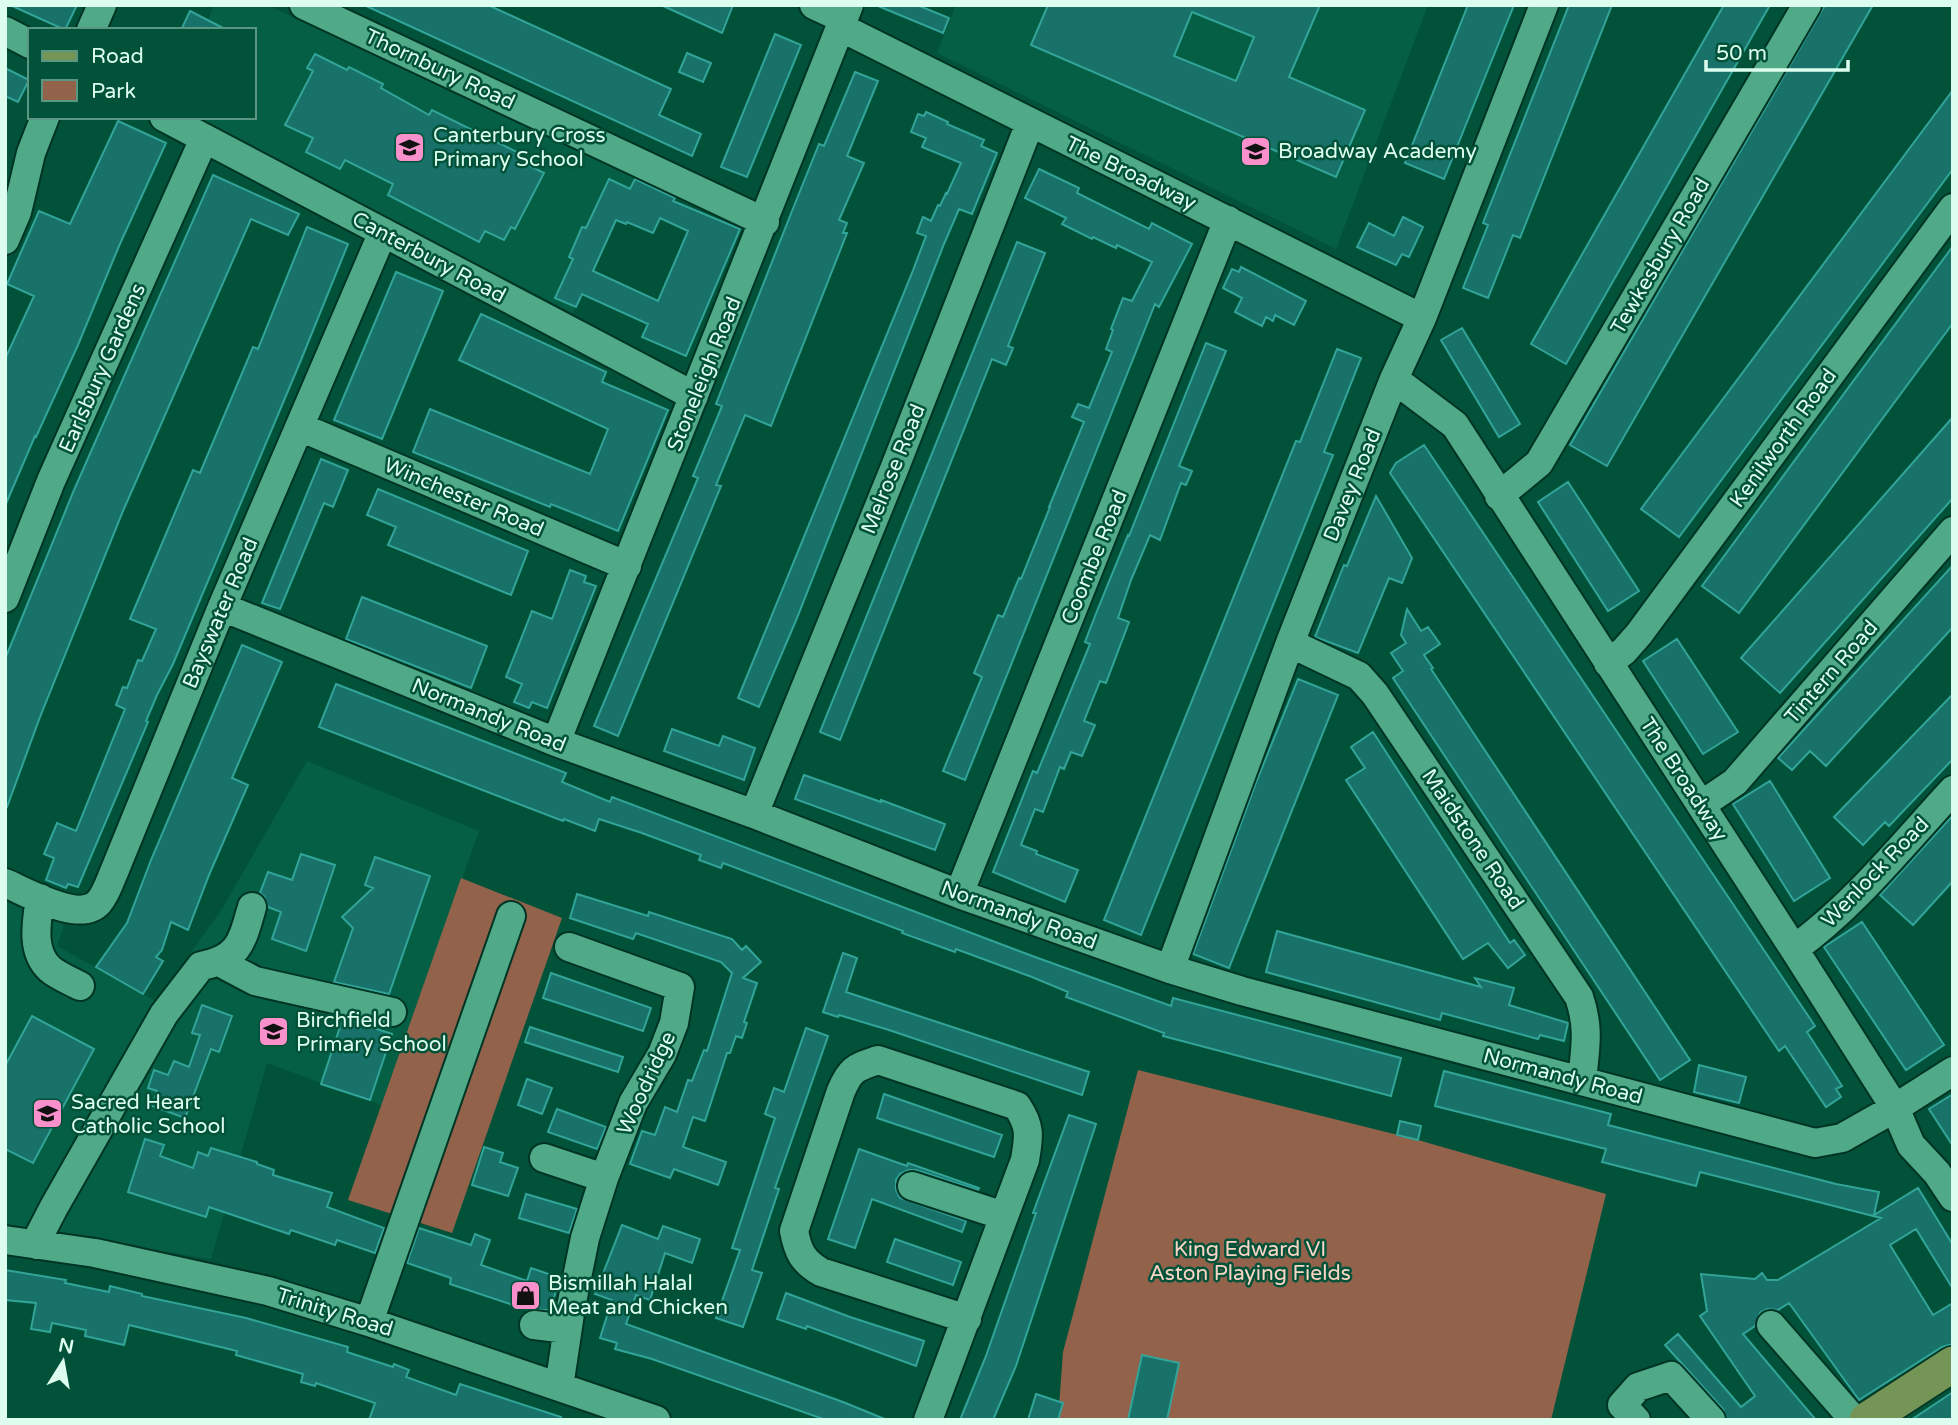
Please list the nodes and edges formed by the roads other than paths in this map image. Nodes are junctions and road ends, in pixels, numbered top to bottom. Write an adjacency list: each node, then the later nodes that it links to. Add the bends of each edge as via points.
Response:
1 (103, 5): 7 (street)
2 (304, 5): 16 (street, Thornbury Road)
3 (814, 5): 6 (street, The Broadway)
4 (1544, 5): 19 (street, Davey Road)
5 (1807, 5): 23 (street, Tewkesbury Road, via 1539,463)
6 (845, 17): 12 (street, The Broadway); 16 (street, Stoneleigh Road)
7 (92, 28)
8 (5, 31): 9 (street)
9 (28, 43)
10 (44, 119): 18 (street)
11 (168, 119): 13 (street, Canterbury Road)
12 (1030, 123): 15 (street, The Broadway); 33 (street, Melrose Road)
13 (204, 139): 17 (street, Canterbury Road); 26 (street, Earlsbury Gardens, via 51,481)
14 (1953, 208): 29 (street, Kenilworth Road, via 1639,634)
15 (1228, 220): 19 (street, The Broadway); 35 (street, Coombe Road)
16 (765, 222): 21 (street, Stoneleigh Road)
17 (383, 232): 21 (street, Canterbury Road); 22 (street, Bayswater Road)
18 (5, 240)
19 (1422, 318): 20 (street, Davey Road)
20 (1394, 379): 23 (street, The Broadway, via 1454,425); 28 (street, Davey Road)
21 (694, 396): 25 (street, Stoneleigh Road)
22 (300, 427): 25 (street, Winchester Road); 27 (street, Bayswater Road)
23 (1499, 496): 29 (street, The Broadway)
24 (1953, 531): 32 (street, Tintern Road, via 1735,782)
25 (627, 566): 30 (street, Stoneleigh Road)
26 (5, 598)
27 (222, 607): 30 (street, Normandy Road); 36 (street, Bayswater Road, via 98,903 82,911)
28 (1290, 643): 42 (street, Davey Road); 46 (street, Maidstone Road, via 1359,676 1375,694 1579,997 1587,1037)
29 (1608, 663): 32 (street, The Broadway)
30 (556, 742): 33 (street, Normandy Road)
31 (1953, 790): 40 (street, Wenlock Road, via 1844,907)
32 (1701, 805): 40 (street, The Broadway)
33 (754, 814): 35 (street, Normandy Road)
34 (5, 883): 36 (street, Bayswater Road)
35 (960, 894): 42 (street, Normandy Road)
36 (40, 898): 43 (street, via 37,937 44,962)
37 (252, 907): 41 (street, via 242,942)
38 (511, 916): 56 (street)
39 (569, 947): 49 (street, Woodridge, via 691,990 634,1103)
40 (1794, 949): 47 (street, The Broadway)
41 (221, 962): 44 (street, via 255,981); 54 (street, via 201,966 164,1014)
42 (1170, 968): 46 (street, Normandy Road)
43 (80, 986)
44 (392, 1012)
45 (1953, 1071): 47 (street)
46 (1582, 1081): 47 (street, Normandy Road, via 1815,1143 1842,1138)
47 (1895, 1108): 51 (street, The Broadway, via 1911,1145)
48 (544, 1158): 49 (street)
49 (604, 1178): 59 (street, Woodridge, via 585,1238)
50 (912, 1186): 52 (street)
51 (1953, 1196)
52 (1004, 1216): 55 (street); 55 (street, via 1025,1160 1029,1134 1017,1106 878,1060 849,1073 794,1231 798,1252 821,1272)
53 (5, 1241): 54 (street, Trinity Road)
54 (37, 1245): 56 (street, Trinity Road, via 268,1291)
55 (967, 1319): 63 (street)
56 (369, 1322): 61 (street, Trinity Road)
57 (534, 1325): 59 (street)
58 (1770, 1325): 66 (street)
59 (567, 1329): 61 (street, Woodridge)
60 (1953, 1364): 67 (main road)
61 (559, 1387): 62 (street, Trinity Road)
62 (656, 1420)
63 (928, 1420)
64 (1636, 1420): 65 (street, via 1622,1405 1638,1387 1671,1376)
65 (1711, 1420)
66 (1854, 1420)
67 (1867, 1420)

